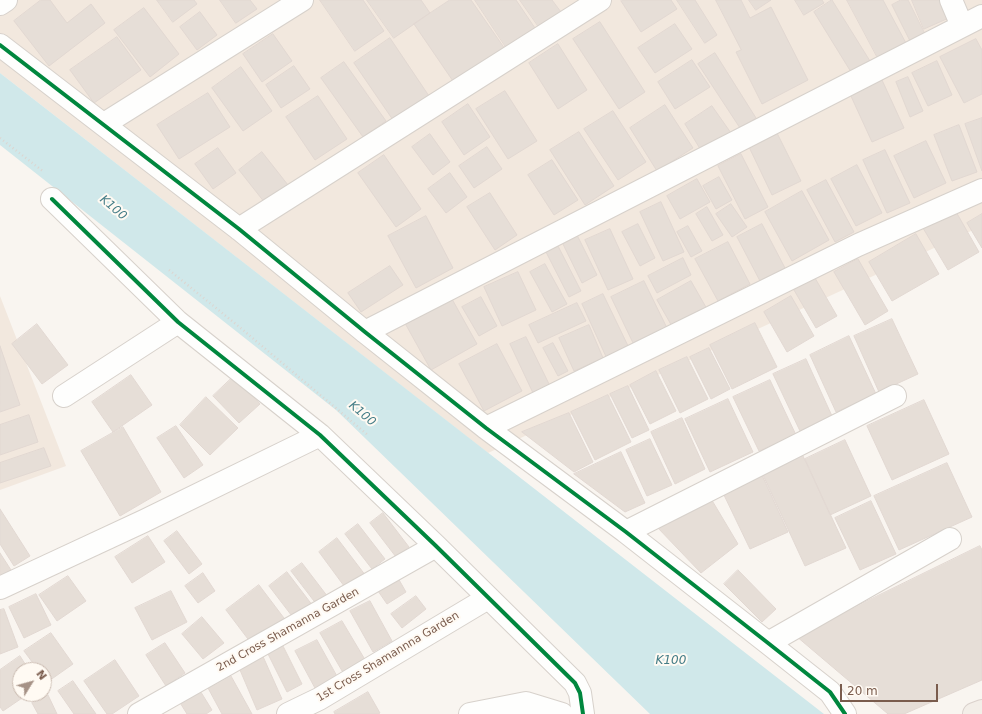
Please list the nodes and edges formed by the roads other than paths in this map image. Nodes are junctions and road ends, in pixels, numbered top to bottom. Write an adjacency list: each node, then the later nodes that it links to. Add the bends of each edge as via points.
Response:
1 (6, 0): 5 (street)
2 (302, 0): 9 (street)
3 (600, 0): 12 (street)
4 (951, 0): 7 (street)
5 (0, 4)
6 (982, 16): 7 (street)
7 (962, 26): 14 (street)
8 (0, 45): 9 (street)
9 (104, 124): 12 (street)
10 (982, 190): 17 (street, via 858,245)
11 (52, 199): 13 (street)
12 (239, 229): 14 (street)
13 (178, 322): 15 (street); 18 (street)
14 (365, 332): 17 (street)
15 (64, 396)
16 (895, 396): 19 (street)
17 (486, 428): 19 (street)
18 (320, 435): 21 (street); 22 (street)
19 (626, 532): 24 (street)
20 (950, 539): 24 (street)
21 (436, 546): 23 (street); 26 (street, 2nd Cross Shamanna Garden)
22 (0, 588)
23 (488, 598): 27 (street, 1st Cross Shamannna Garden, via 319,699); 30 (street, via 575,683 580,693)
24 (768, 643): 31 (street, via 830,692)
25 (982, 711): 32 (main road)
26 (139, 714)
27 (288, 714)
28 (470, 714): 29 (street, via 526,703)
29 (562, 714)
30 (583, 714)
31 (845, 714)
32 (974, 714)

